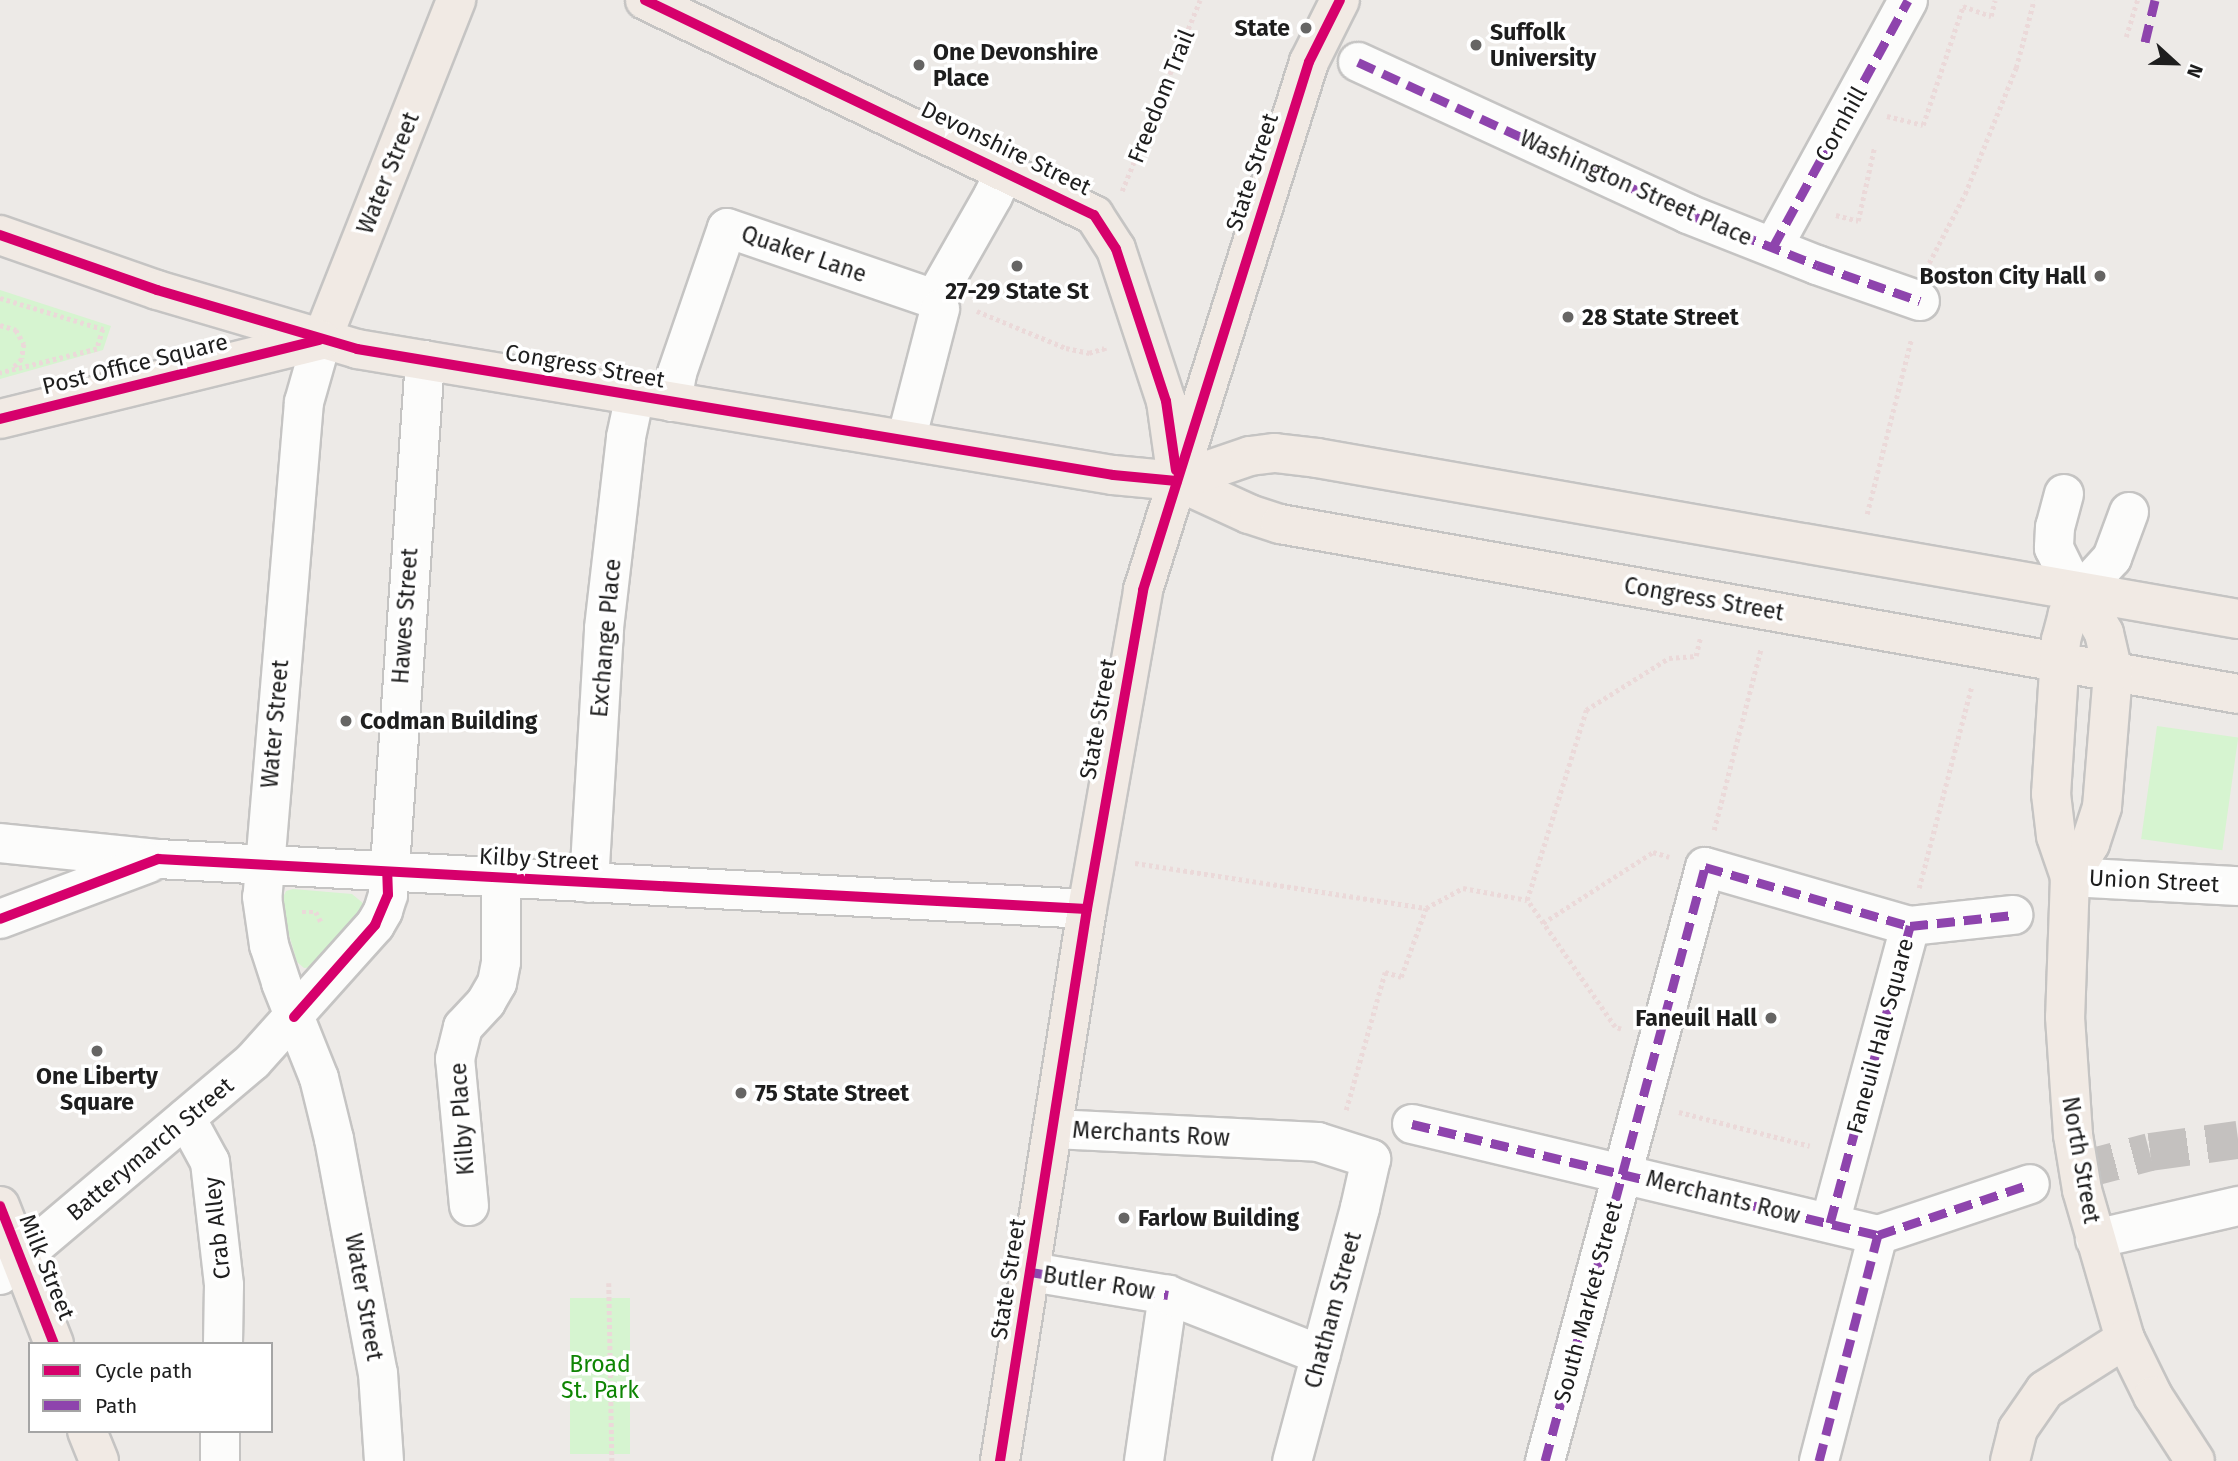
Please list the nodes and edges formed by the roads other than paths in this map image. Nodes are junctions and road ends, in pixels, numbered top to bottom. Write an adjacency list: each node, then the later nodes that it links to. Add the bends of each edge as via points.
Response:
1 (456, 0): 11 (main road, Water Street)
2 (645, 0): 6 (main road, Devonshire Street)
3 (1908, 0): 8 (street, Cornhill)
4 (1329, 3): 16 (main road, State Street)
5 (1358, 62): 8 (street, Washington Street Place, via 1688,214)
6 (1005, 170): 10 (street); 16 (main road, Devonshire Street, via 1089,210 1108,233 1166,401)
7 (0, 235): 11 (main road, Congress Street, via 157,290)
8 (1773, 247): 9 (street, Washington Street Place)
9 (1920, 301)
10 (950, 302): 13 (street, Quaker Lane, via 727,228 677,373); 15 (street, via 940,309)
11 (322, 340): 12 (main road, Congress Street); 14 (main road, Post Office Square); 26 (street, Water Street, via 304,402)
12 (425, 360): 13 (main road, Congress Street); 27 (street, Hawes Street)
13 (653, 398): 15 (main road, Congress Street); 30 (street, Exchange Place, via 626,437 604,628)
14 (0, 419)
15 (906, 440): 16 (main road, Congress Street, via 1113,475)
16 (1177, 481): 19 (main road, Congress Street, via 1250,456 1275,453 1317,458); 21 (main road, Congress Street, via 1280,524); 32 (main road, State Street, via 1138,610)
17 (2064, 494): 19 (street, via 2054,548)
18 (2129, 512): 19 (street, via 2112,558)
19 (2081, 592): 20 (main road, Congress Street); 21 (main road, North Street, via 2068,614); 22 (main road, North Street, via 2104,633)
20 (2238, 620)
21 (2059, 662): 22 (main road, Congress Street); 29 (main road, North Street, via 2051,794 2056,836)
22 (2113, 672): 23 (main road, Congress Street); 29 (main road, North Street, via 2102,807 2090,844)
23 (2238, 694)
24 (0, 843): 25 (street, Kilby Street)
25 (158, 859): 26 (street, Kilby Street); 34 (street, Kilby Street)
26 (263, 865): 27 (street, Kilby Street); 36 (street, Water Street, via 267,932)
27 (387, 872): 28 (street, Kilby Street); 36 (street, Hawes Street, via 388,895 375,925)
28 (501, 877): 30 (street, Kilby Street); 45 (street, Kilby Place, via 497,983 463,1027 455,1059)
29 (2070, 877): 31 (street, Union Street); 49 (main road, North Street, via 2065,1017 2069,1102 2082,1190)
30 (589, 883): 32 (street, Kilby Street)
31 (2238, 886)
32 (1087, 909): 40 (main road, State Street)
33 (2013, 915): 35 (street)
34 (0, 919)
35 (1910, 926): 37 (street, Faneuil Hall Square, via 1705,867); 47 (street, Faneuil Hall Square)
36 (294, 1017): 38 (street, Batterymarch Street, via 253,1061); 61 (street, Water Street, via 319,1078 334,1139 376,1361)
37 (1642, 1102): 42 (street, South Market Street)
38 (186, 1118): 50 (street, Batterymarch Street); 55 (street, Crab Alley, via 210,1162 224,1285)
39 (1412, 1124): 42 (street, Merchants Row)
40 (1054, 1129): 41 (street, Merchants Row, via 1318,1142); 51 (main road, State Street)
41 (1371, 1159): 56 (street, Chatham Street)
42 (1623, 1172): 47 (street, Merchants Row); 65 (street, South Market Street)
43 (2030, 1184): 48 (street)
44 (0, 1206): 50 (main road, Milk Street)
45 (469, 1206)
46 (2238, 1206): 49 (street)
47 (1830, 1223): 48 (street, Merchants Row)
48 (1878, 1236): 66 (street)
49 (2095, 1239): 53 (main road, North Street)
50 (11, 1266): 54 (main road, Milk Street)
51 (1031, 1272): 52 (street, Butler Row); 62 (main road, State Street)
52 (1168, 1295): 56 (street, Butler Row); 63 (street)
53 (2125, 1339): 67 (main road, via 2045,1391 2018,1429); 68 (main road, North Street, via 2158,1405)
54 (53, 1342)
55 (223, 1342)
56 (1321, 1355): 64 (street, Chatham Street)
57 (88, 1433): 59 (main road)
58 (220, 1433): 60 (street)
59 (99, 1461)
60 (220, 1461)
61 (384, 1461)
62 (1000, 1461)
63 (1144, 1461)
64 (1292, 1461)
65 (1545, 1461)
66 (1819, 1461)
67 (2010, 1461)
68 (2195, 1461)

